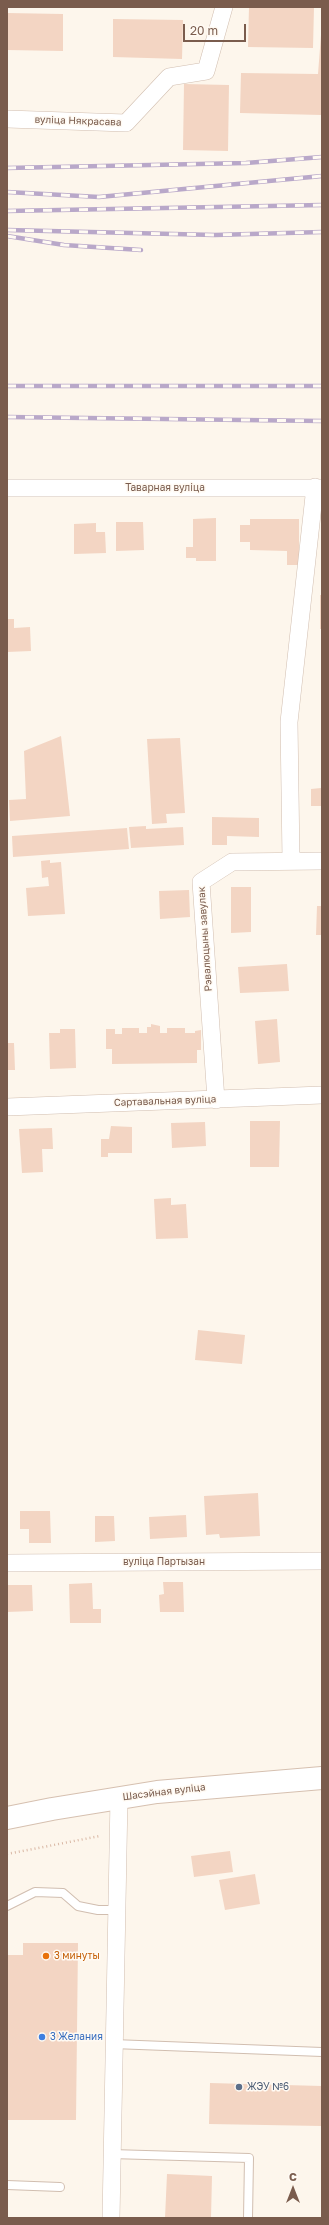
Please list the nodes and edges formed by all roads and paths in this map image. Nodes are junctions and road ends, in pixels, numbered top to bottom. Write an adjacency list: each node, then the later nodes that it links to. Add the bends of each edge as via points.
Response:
1 (224, 7): 2 (street, вуліца Някрасава, via 206,71 169,77 126,123)
2 (7, 119)
3 (7, 488): 4 (street, Таварная вуліца)
4 (319, 488): 5 (street, via 289,722)
5 (291, 860): 6 (street, Рэвалюцыны завулак); 8 (street, Рэвалюцыны завулак, via 232,862 201,882)
6 (322, 861)
7 (322, 1095): 8 (street, Сартавальная вуліца)
8 (216, 1100): 9 (street, Сартавальная вуліца)
9 (7, 1107)
10 (322, 1561): 11 (street, вуліца Партызан)
11 (7, 1563)
12 (322, 1778): 13 (main road, Шасэйная вуліца, via 204,1786)
13 (119, 1798): 14 (main road, Шасэйная вуліца); 15 (street)
14 (7, 1818)
15 (118, 1832): 16 (path); 18 (street)
16 (7, 1854)
17 (7, 1906): 18 (lane, via 35,1892 63,1893 78,1906)
18 (116, 1910): 19 (street)
19 (112, 2044): 20 (lane); 21 (street)
20 (322, 2052)
21 (111, 2154): 24 (street); 25 (lane, via 249,2158)
22 (7, 2185): 23 (lane)
23 (60, 2187)
24 (111, 2218)
25 (248, 2218)

